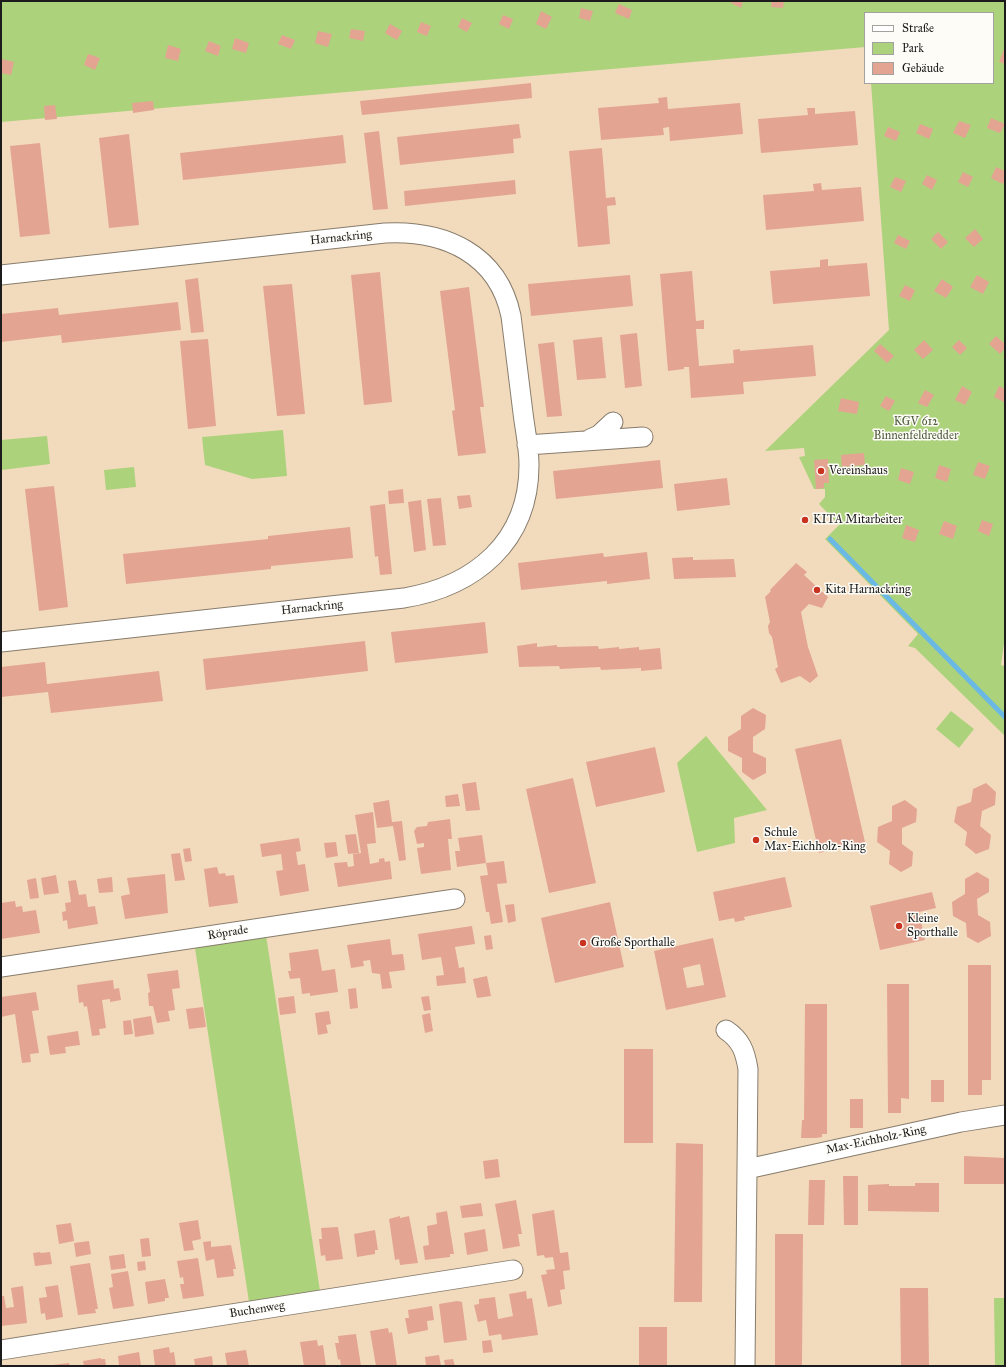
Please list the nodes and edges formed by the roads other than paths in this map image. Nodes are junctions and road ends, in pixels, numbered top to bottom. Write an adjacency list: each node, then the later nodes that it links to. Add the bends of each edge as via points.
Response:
1 (1, 275): 5 (street, Harnackring, via 385,233 434,236 459,246 474,256 495,276 503,291 511,316)
2 (613, 422): 4 (street, via 600,435)
3 (643, 437): 4 (street)
4 (585, 441): 5 (street)
5 (527, 445): 6 (street, Harnackring, via 527,487 522,508 510,535 472,575 432,593)
6 (1, 642)
7 (455, 899): 8 (street, Röprade)
8 (1, 967)
9 (726, 1030): 11 (street, via 741,1043 746,1055)
10 (1005, 1115): 11 (street, Max-Eichholz-Ring)
11 (747, 1169): 14 (street)
12 (513, 1270): 13 (street, Buchenweg)
13 (1, 1350)
14 (745, 1366)

